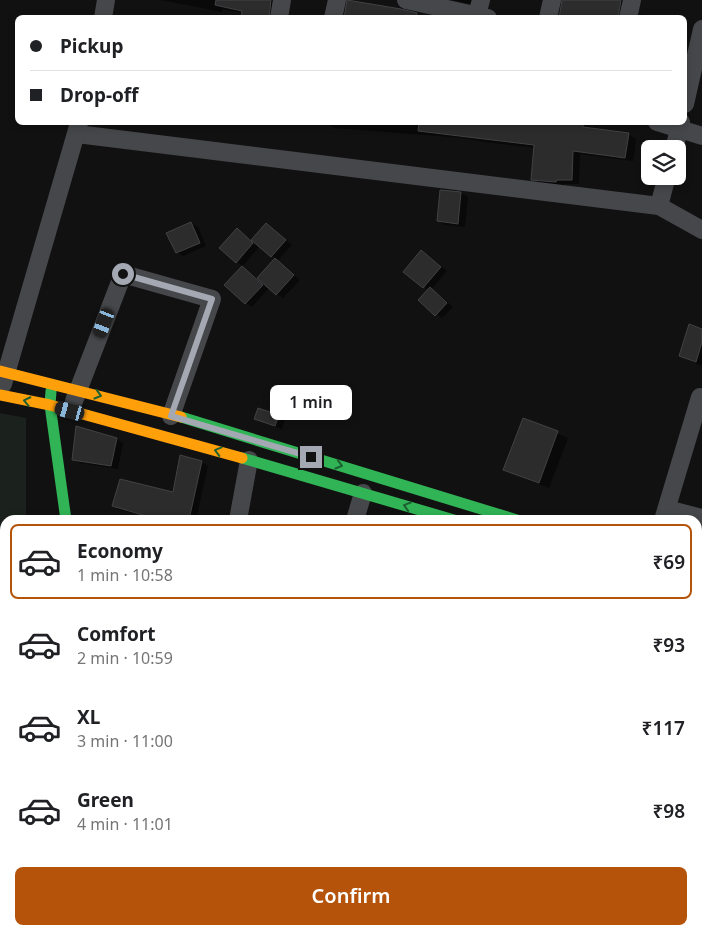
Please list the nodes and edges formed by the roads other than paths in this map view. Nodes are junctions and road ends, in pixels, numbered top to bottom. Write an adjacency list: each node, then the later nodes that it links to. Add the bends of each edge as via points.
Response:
1 (106, 0): 8 (street)
2 (282, 0): 9 (street)
3 (337, 0): 10 (street)
4 (552, 0): 11 (street)
5 (632, 0): 12 (street)
6 (410, 5): 7 (street)
7 (480, 13)
8 (104, 15)
9 (280, 15)
10 (334, 15)
11 (549, 15)
12 (629, 15)
13 (702, 29): 14 (street)
14 (698, 62): 15 (street)
15 (687, 98)
16 (680, 125): 18 (street); 19 (street)
17 (78, 128): 21 (street); 23 (street)
18 (702, 136)
19 (676, 140)
20 (664, 185): 21 (street)
21 (658, 206): 22 (street)
22 (702, 230)
23 (3, 372): 24 (street); 26 (street)
24 (52, 383): 25 (street); 28 (street)
25 (78, 389): 29 (street); 30 (street, one-way to 30); 30 (street, via 123,274 212,299)
26 (0, 395): 28 (street, one-way to 26)
27 (702, 398): 38 (street)
28 (50, 405): 29 (street); 33 (street)
29 (70, 411): 31 (street, one-way to 29)
30 (171, 416): 37 (street, one-way to 37)
31 (250, 460): 32 (street); 34 (street)
32 (363, 493): 35 (street); 36 (street, one-way to 32)
33 (65, 515)
34 (239, 515)
35 (356, 515)
36 (437, 515)
37 (500, 515)
38 (665, 515)

